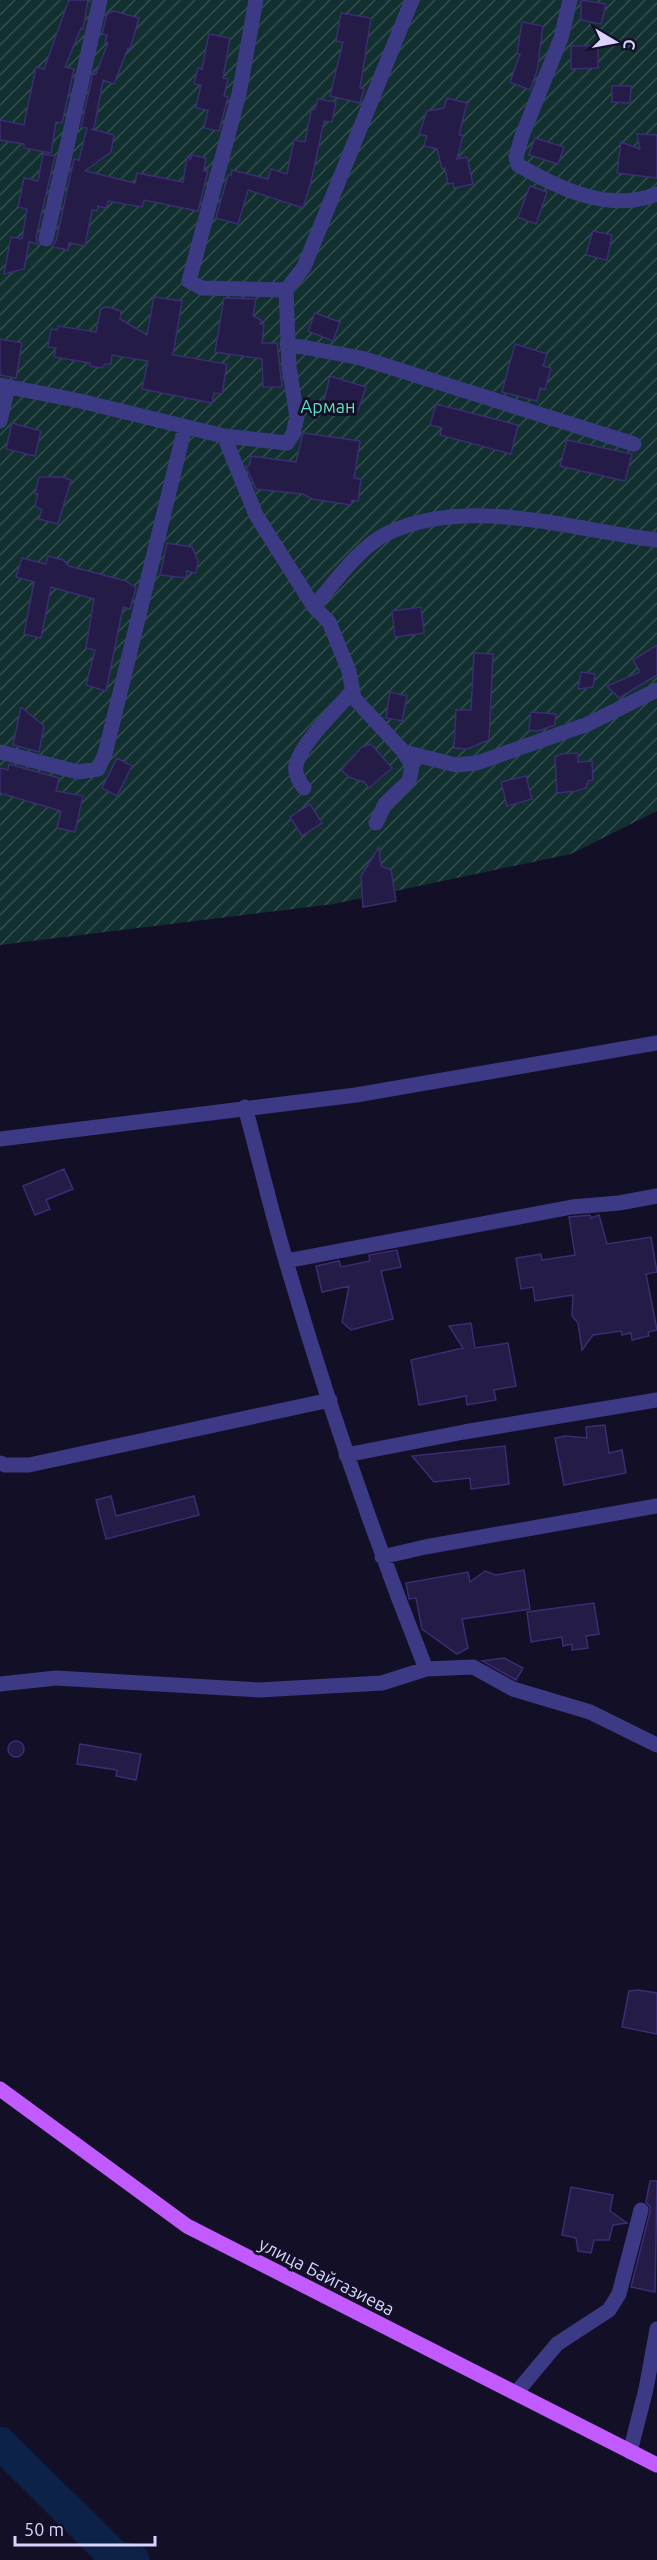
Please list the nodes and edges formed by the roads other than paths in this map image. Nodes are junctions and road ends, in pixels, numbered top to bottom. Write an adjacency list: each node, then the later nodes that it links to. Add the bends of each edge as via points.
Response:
1 (100, 0): 6 (street)
2 (256, 0): 7 (street, via 239,94 189,281 202,288)
3 (412, 0): 7 (street, via 309,257)
4 (570, 0): 5 (street, via 561,38 522,136 516,157 518,165 593,198 618,203)
5 (657, 194)
6 (46, 239)
7 (286, 290): 8 (street)
8 (287, 344): 12 (street, via 297,417 287,443); 13 (street, via 361,358)
9 (4, 386): 10 (street); 11 (street)
10 (0, 421)
11 (185, 427): 12 (street); 18 (street, via 105,754 98,769 78,772)
12 (224, 436): 15 (street, via 256,514)
13 (634, 444)
14 (657, 540): 15 (street, via 535,520 490,517 426,521 386,534 361,554)
15 (314, 607): 16 (street, via 328,622 349,671)
16 (352, 690): 19 (street, via 354,698); 20 (street, via 296,763 297,778)
17 (657, 690): 19 (street, via 588,724 477,763 456,765)
18 (0, 752)
19 (404, 752): 21 (street, via 412,766 409,780 385,804)
20 (304, 788)
21 (376, 823)
22 (657, 1043): 23 (street, via 356,1095)
23 (246, 1107): 24 (street); 26 (street)
24 (0, 1138)
25 (657, 1196): 26 (street, via 572,1207)
26 (286, 1262): 27 (street)
27 (330, 1400): 29 (street); 30 (street, via 29,1465)
28 (657, 1400): 29 (street)
29 (346, 1455): 32 (street)
30 (0, 1462)
31 (657, 1506): 32 (street)
32 (382, 1557): 33 (street)
33 (426, 1670): 34 (street, via 382,1683 259,1690 56,1678); 35 (street, via 472,1667 513,1689 590,1713)
34 (0, 1684)
35 (657, 1745)
36 (0, 2090): 39 (main road, улица Байгазиева, via 187,2226)
37 (641, 2210): 39 (street, via 619,2294 609,2310 557,2344)
38 (657, 2329): 40 (street)
39 (516, 2393): 40 (main road, улица Байгазиева)
40 (630, 2452): 41 (main road, улица Байгазиева)
41 (657, 2465)

